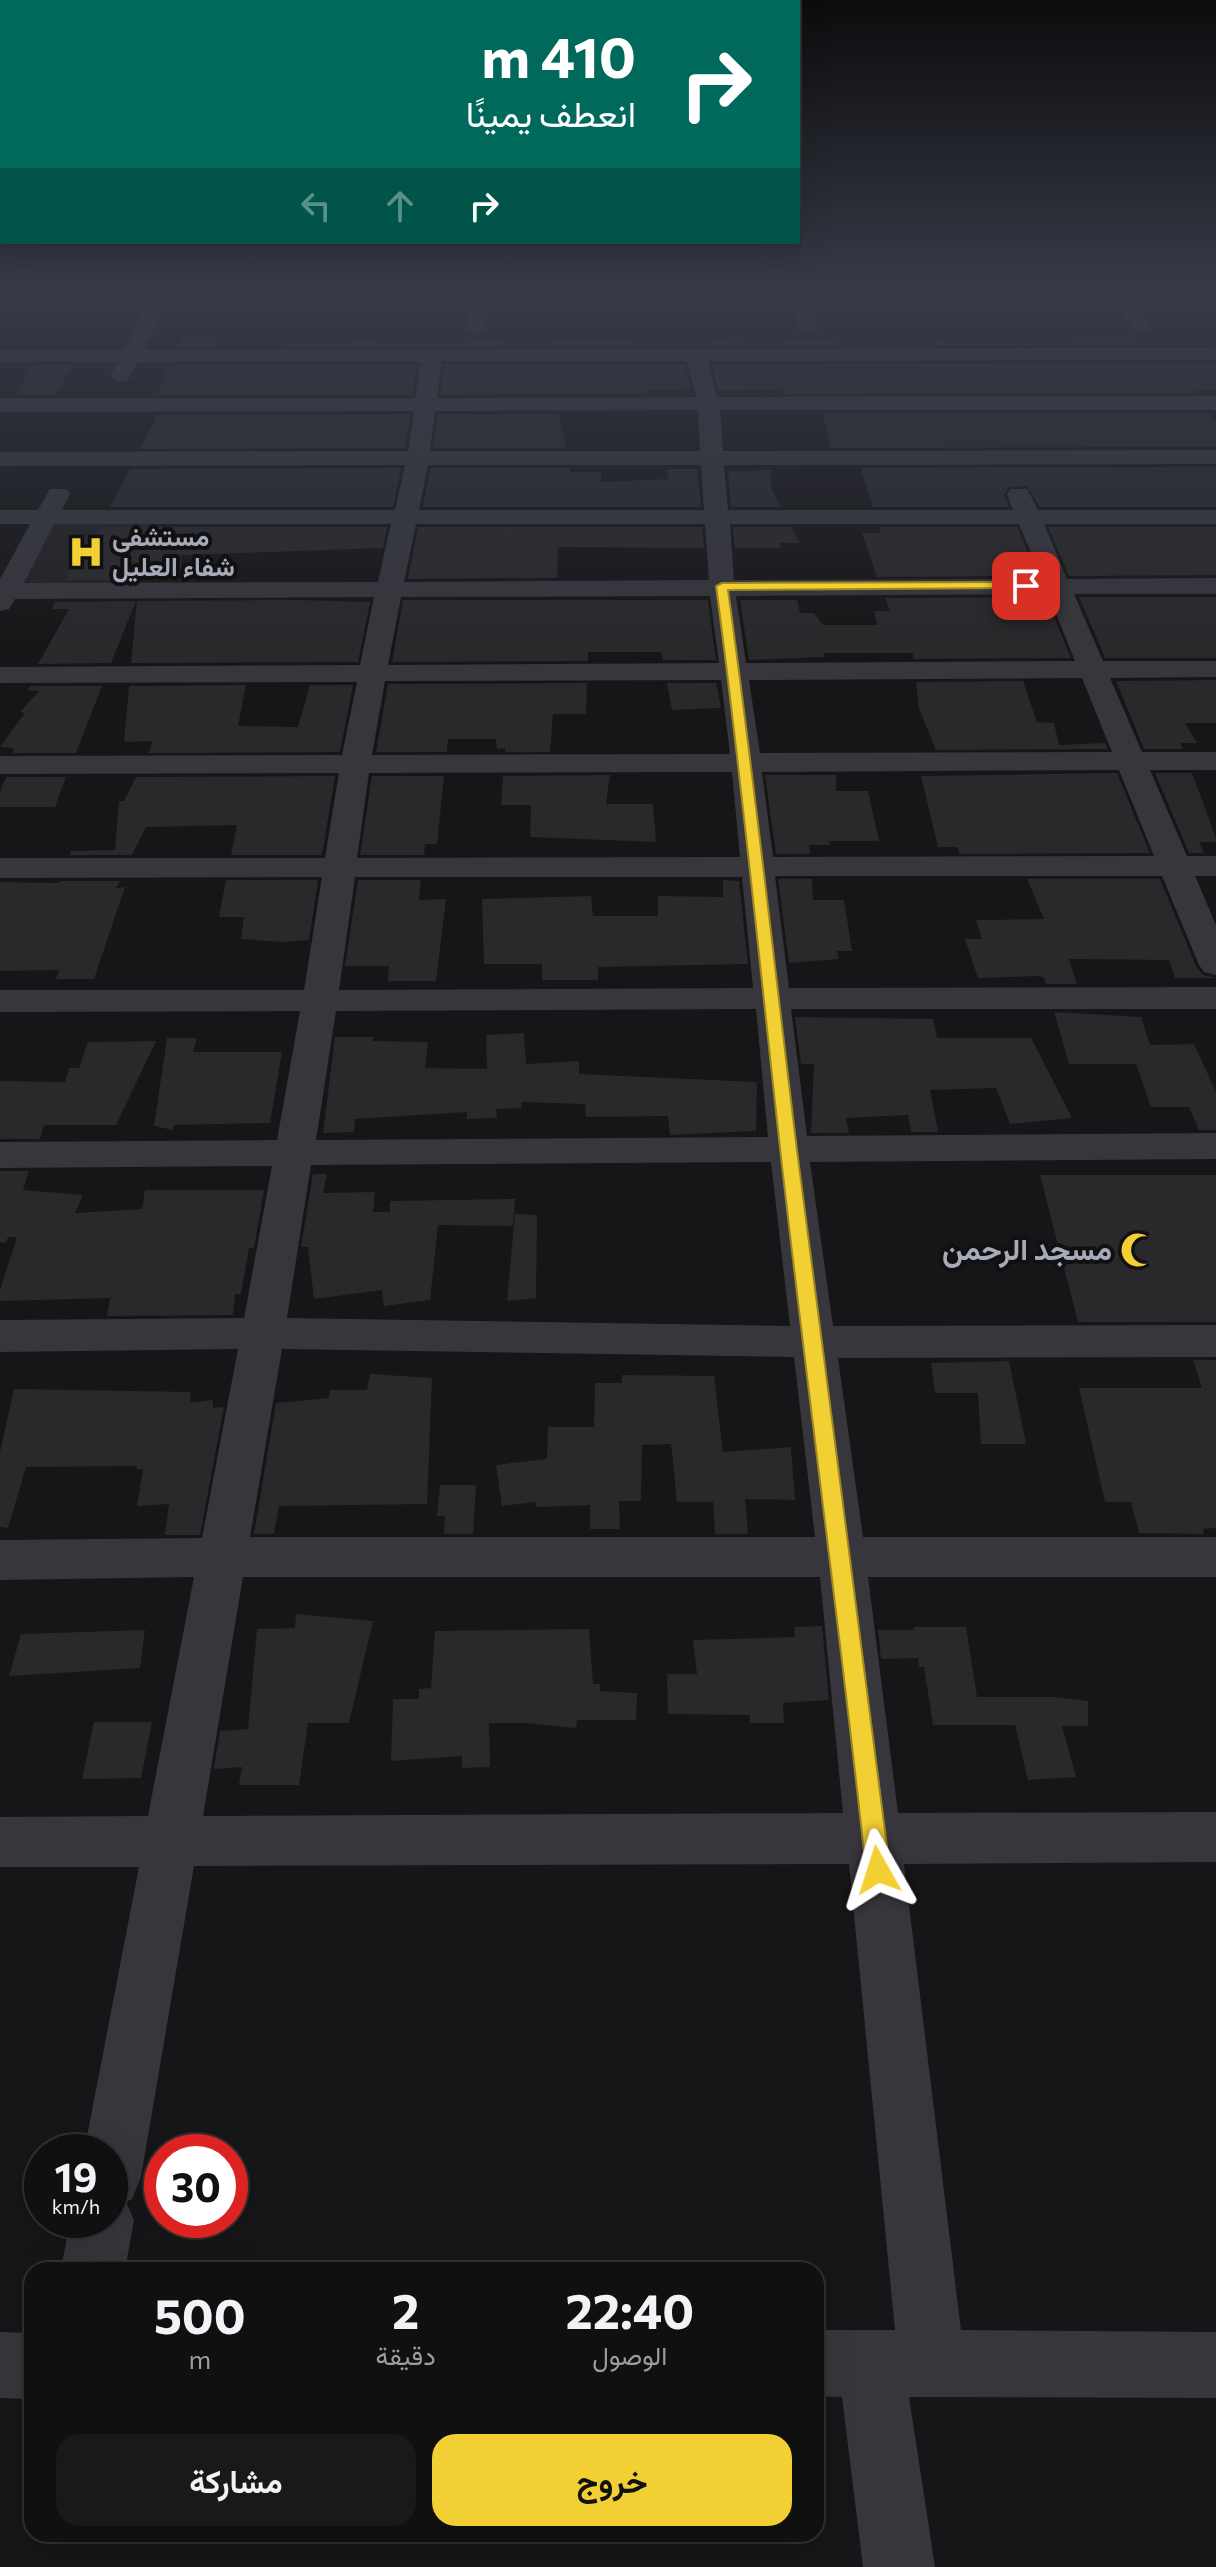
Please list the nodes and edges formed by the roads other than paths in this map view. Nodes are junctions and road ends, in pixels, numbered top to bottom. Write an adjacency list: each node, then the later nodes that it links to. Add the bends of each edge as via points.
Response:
1 (105, 408): 9 (street)
2 (424, 408): 10 (street)
3 (709, 408): 5 (street)
4 (979, 408): 6 (street)
5 (714, 456): 6 (street); 10 (street); 12 (street)
6 (1001, 456): 7 (street); 15 (street)
7 (1216, 457)
8 (0, 459): 9 (street)
9 (76, 459): 10 (street); 11 (street)
10 (418, 459): 14 (street)
11 (47, 515): 13 (street); 14 (street); 21 (street)
12 (718, 516): 14 (street); 15 (street); 17 (street)
13 (0, 517)
14 (405, 517): 20 (street)
15 (1030, 517): 16 (street); 18 (street)
16 (1216, 517)
17 (722, 586): 18 (street); 20 (street); 25 (street)
18 (1056, 586): 19 (street); 22 (street)
19 (1216, 586)
20 (389, 589): 21 (street); 24 (street)
21 (2, 595)
22 (1093, 669): 23 (street); 25 (street); 27 (street)
23 (1216, 669)
24 (374, 671): 25 (street); 26 (street); 31 (street)
25 (733, 672): 29 (street)
26 (0, 675)
27 (1130, 760): 28 (street); 29 (street); 32 (street)
28 (1216, 761)
29 (746, 762): 31 (street); 34 (street)
30 (0, 765): 31 (street)
31 (355, 765): 36 (street)
32 (1177, 866): 33 (street); 34 (street); 37 (street)
33 (1216, 866)
34 (757, 867): 36 (street); 38 (street)
35 (0, 868): 36 (street)
36 (340, 868): 41 (street)
37 (1216, 965)
38 (771, 997): 39 (street); 41 (street); 43 (street)
39 (1216, 998)
40 (0, 1001): 41 (street)
41 (320, 1002): 44 (street)
42 (1216, 1146): 43 (street)
43 (789, 1150): 44 (street); 49 (street)
44 (293, 1152): 45 (street); 46 (street)
45 (0, 1155)
46 (263, 1333): 47 (street); 49 (street); 50 (street)
47 (0, 1336)
48 (1216, 1341): 49 (street)
49 (815, 1342): 52 (street)
50 (223, 1557): 52 (street); 53 (street); 56 (street)
51 (1216, 1557): 52 (street)
52 (842, 1558): 55 (street)
53 (0, 1560)
54 (1216, 1837): 55 (street)
55 (875, 1839): 56 (street); 61 (street)
56 (170, 1840): 57 (street); 58 (street)
57 (0, 1842)
58 (118, 2134)
59 (99, 2238): 60 (street)
60 (94, 2262)
61 (873, 2363): 63 (street); 65 (street)
62 (0, 2365): 64 (street)
63 (1216, 2365)
64 (24, 2366)
65 (899, 2567)

